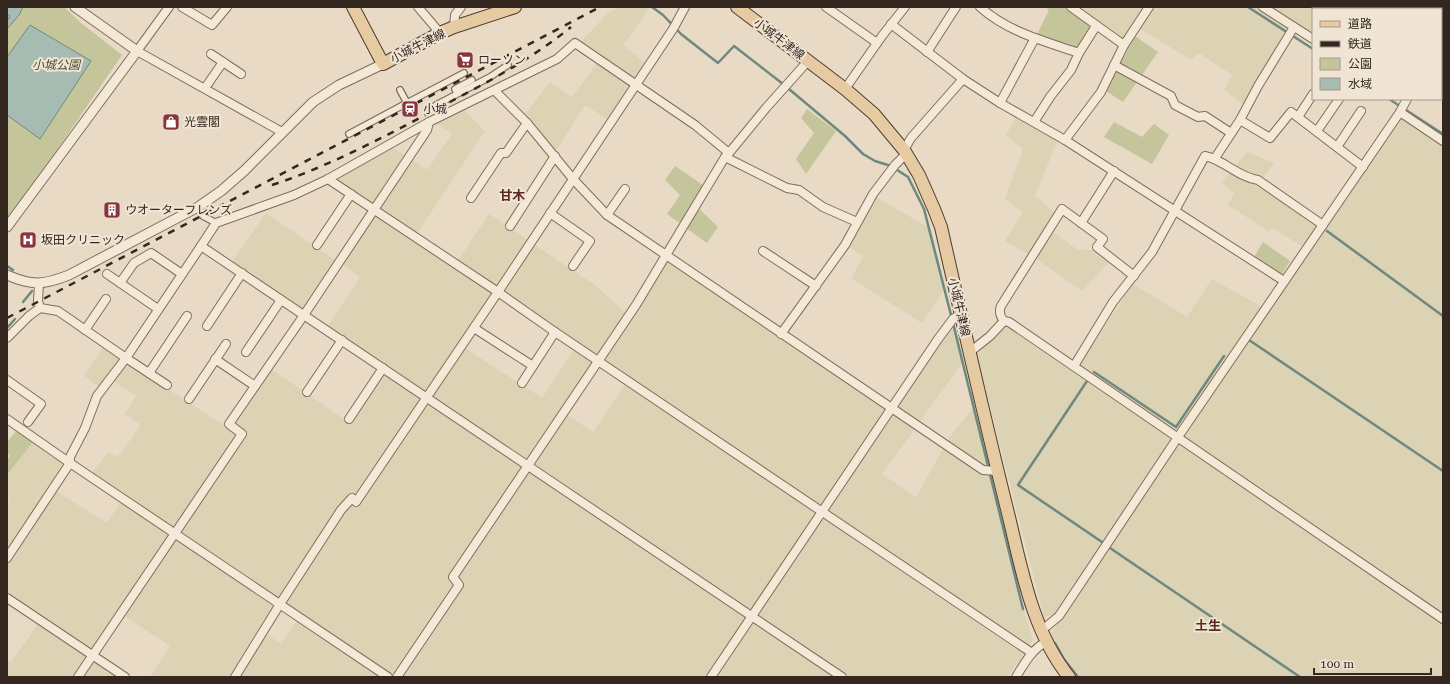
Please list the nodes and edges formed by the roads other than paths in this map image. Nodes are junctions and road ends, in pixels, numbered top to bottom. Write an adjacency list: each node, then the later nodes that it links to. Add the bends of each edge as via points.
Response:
1 (75, 7): 27 (street)
2 (169, 7): 27 (street)
3 (182, 7): 4 (street, via 212,25)
4 (227, 7)
5 (353, 7): 33 (main road, 小城牛津線)
6 (418, 7): 22 (street)
7 (460, 7): 20 (street, via 455,15)
8 (515, 7): 20 (main road, 小城牛津線)
9 (685, 7): 39 (street)
10 (737, 7): 31 (main road, 小城牛津線)
11 (826, 7): 25 (street)
12 (905, 7): 18 (street)
13 (956, 7): 28 (street)
14 (980, 7): 23 (street, via 992,18 1021,34)
15 (1071, 7): 19 (street)
16 (1149, 7): 26 (street)
17 (1263, 7): 21 (street)
18 (891, 24): 25 (street); 28 (street)
19 (1096, 26): 26 (street); 29 (street)
20 (454, 27): 22 (main road, 小城牛津線)
21 (1294, 27): 24 (street); 53 (street)
22 (440, 34): 33 (main road, 小城牛津線)
23 (1035, 38): 29 (street); 48 (street)
24 (1312, 38)
25 (877, 43): 41 (street)
26 (1124, 45): 35 (street)
27 (137, 51): 40 (street); 85 (street)
28 (927, 52): 37 (street)
29 (1079, 53): 55 (street, via 1071,70)
30 (211, 54): 32 (street)
31 (808, 61): 41 (main road, 小城牛津線); 65 (street)
32 (223, 62): 36 (street); 40 (street)
33 (383, 64): 58 (street, via 327,92)
34 (508, 65): 38 (street)
35 (1114, 65): 59 (street, via 1171,96 1175,105 1198,117 1205,116); 61 (street, via 1101,92)
36 (241, 74)
37 (962, 79): 48 (street); 64 (street, via 911,138)
38 (472, 83): 47 (street, via 466,72); 49 (street)
39 (636, 84): 43 (street, via 575,43 557,59); 65 (street, via 695,125); 71 (street)
40 (205, 88): 58 (street)
41 (846, 89): 64 (main road, 小城牛津線, via 874,114)
42 (400, 90): 47 (street)
43 (495, 91): 54 (street); 56 (street)
44 (1312, 96): 52 (street)
45 (1338, 100): 57 (street)
46 (1406, 100): 51 (street)
47 (407, 102): 60 (street)
48 (1000, 103): 55 (street)
49 (436, 105)
50 (1361, 111): 63 (street)
51 (1400, 112): 62 (street); 68 (street)
52 (1298, 117): 53 (street, via 1291,112 1270,138); 57 (street)
53 (1240, 120): 59 (street)
54 (429, 122): 70 (street); 76 (street)
55 (1034, 122): 61 (street)
56 (527, 123): 66 (street); 74 (street, via 506,153 501,153)
57 (1317, 131): 63 (street)
58 (282, 132): 75 (street, via 244,171)
59 (1231, 133): 67 (street)
60 (349, 134)
61 (1065, 140): 69 (street)
62 (1443, 141)
63 (1337, 147): 68 (street)
64 (905, 152): 80 (street, via 873,194); 107 (main road, 小城牛津線, via 919,175 940,227)
65 (727, 155): 80 (street, via 787,188 799,190 823,207); 89 (street)
66 (555, 156): 71 (street); 84 (street)
67 (1215, 158): 77 (street, via 1205,156); 83 (street, via 1248,178 1258,180)
68 (1363, 167): 83 (street)
69 (1114, 171): 77 (street); 82 (street)
70 (328, 178): 73 (street); 81 (street, via 294,195)
71 (573, 179): 78 (street); 79 (street)
72 (625, 189): 79 (street)
73 (351, 194): 76 (street); 86 (street)
74 (471, 198)
75 (198, 207): 81 (street, via 203,216); 98 (street, via 69,275)
76 (374, 210): 100 (street); 105 (street)
77 (1175, 210): 95 (street, via 1152,252); 96 (street)
78 (550, 213): 90 (street, via 590,241); 100 (street)
79 (607, 215): 89 (street)
80 (857, 222): 99 (street, via 845,245)
81 (216, 223): 87 (street)
82 (1081, 223): 95 (street, via 1103,239 1097,247); 108 (street, via 1062,209 1000,306)
83 (1323, 225): 96 (street)
84 (510, 226)
85 (7, 227)
86 (317, 245)
87 (201, 246): 92 (street); 93 (street)
88 (762, 251): 99 (street)
89 (666, 255): 113 (street); 121 (street)
90 (573, 266)
91 (107, 274): 97 (street)
92 (182, 274): 97 (street, via 151,253 134,263); 104 (street)
93 (242, 274): 102 (street); 109 (street)
94 (7, 275): 98 (street)
95 (1134, 276): 123 (street, via 1113,302)
96 (1284, 281): 137 (street)
97 (120, 283): 104 (street)
98 (39, 284): 103 (street)
99 (816, 286): 113 (street)
100 (498, 292): 110 (street); 112 (street)
101 (106, 299): 111 (street)
102 (281, 300): 105 (street); 117 (street)
103 (40, 308): 111 (street, via 58,311); 114 (street, via 28,316)
104 (158, 309): 119 (street)
105 (304, 315): 115 (street); 129 (street)
106 (187, 316): 125 (street)
107 (954, 319): 118 (main road, 小城牛津線); 133 (street)
108 (1004, 321): 118 (street); 123 (street)
109 (207, 326)
110 (474, 328): 122 (street); 131 (street)
111 (85, 330): 119 (street)
112 (555, 332): 121 (street); 122 (street)
113 (782, 334): 133 (street)
114 (7, 338)
115 (342, 340): 124 (street); 130 (street)
116 (226, 344): 120 (street)
117 (246, 352)
118 (970, 352): 140 (main road, 小城牛津線)
119 (126, 358): 125 (street); 138 (street, via 97,396 70,457)
120 (215, 359): 129 (street); 132 (street)
121 (598, 361): 139 (street); 141 (street)
122 (532, 366): 127 (street)
123 (1074, 366): 137 (street)
124 (383, 368): 131 (street); 134 (street)
125 (149, 373): 128 (street)
126 (7, 380): 136 (street, via 41,404)
127 (522, 383)
128 (167, 385)
129 (255, 386): 142 (street, via 229,424 242,434)
130 (307, 392)
131 (427, 397): 139 (street); 145 (street, via 356,502 352,498 341,510)
132 (189, 399)
133 (892, 408): 140 (street, via 983,470); 141 (street)
134 (349, 418)
135 (7, 419): 138 (street)
136 (28, 422)
137 (1178, 437): 147 (street); 148 (street, via 1059,616)
138 (70, 463): 142 (street); 143 (street)
139 (528, 464): 146 (street); 156 (street, via 453,578 459,585)
140 (992, 471): 148 (main road, 小城牛津線)
141 (823, 512): 146 (street); 150 (street)
142 (175, 534): 145 (street); 151 (street)
143 (7, 558)
144 (7, 598): 151 (street)
145 (280, 604): 154 (street); 155 (street)
146 (753, 616): 157 (street); 158 (street)
147 (1443, 619)
148 (1041, 630): 149 (main road, 小城牛津線)
149 (1046, 642): 150 (street); 160 (main road, 小城牛津線)
150 (1032, 653): 159 (street)
151 (93, 655): 152 (street); 153 (street)
152 (78, 677)
153 (125, 677)
154 (235, 677)
155 (388, 677)
156 (397, 677)
157 (711, 677)
158 (842, 677)
159 (1016, 677)
160 (1069, 677)

